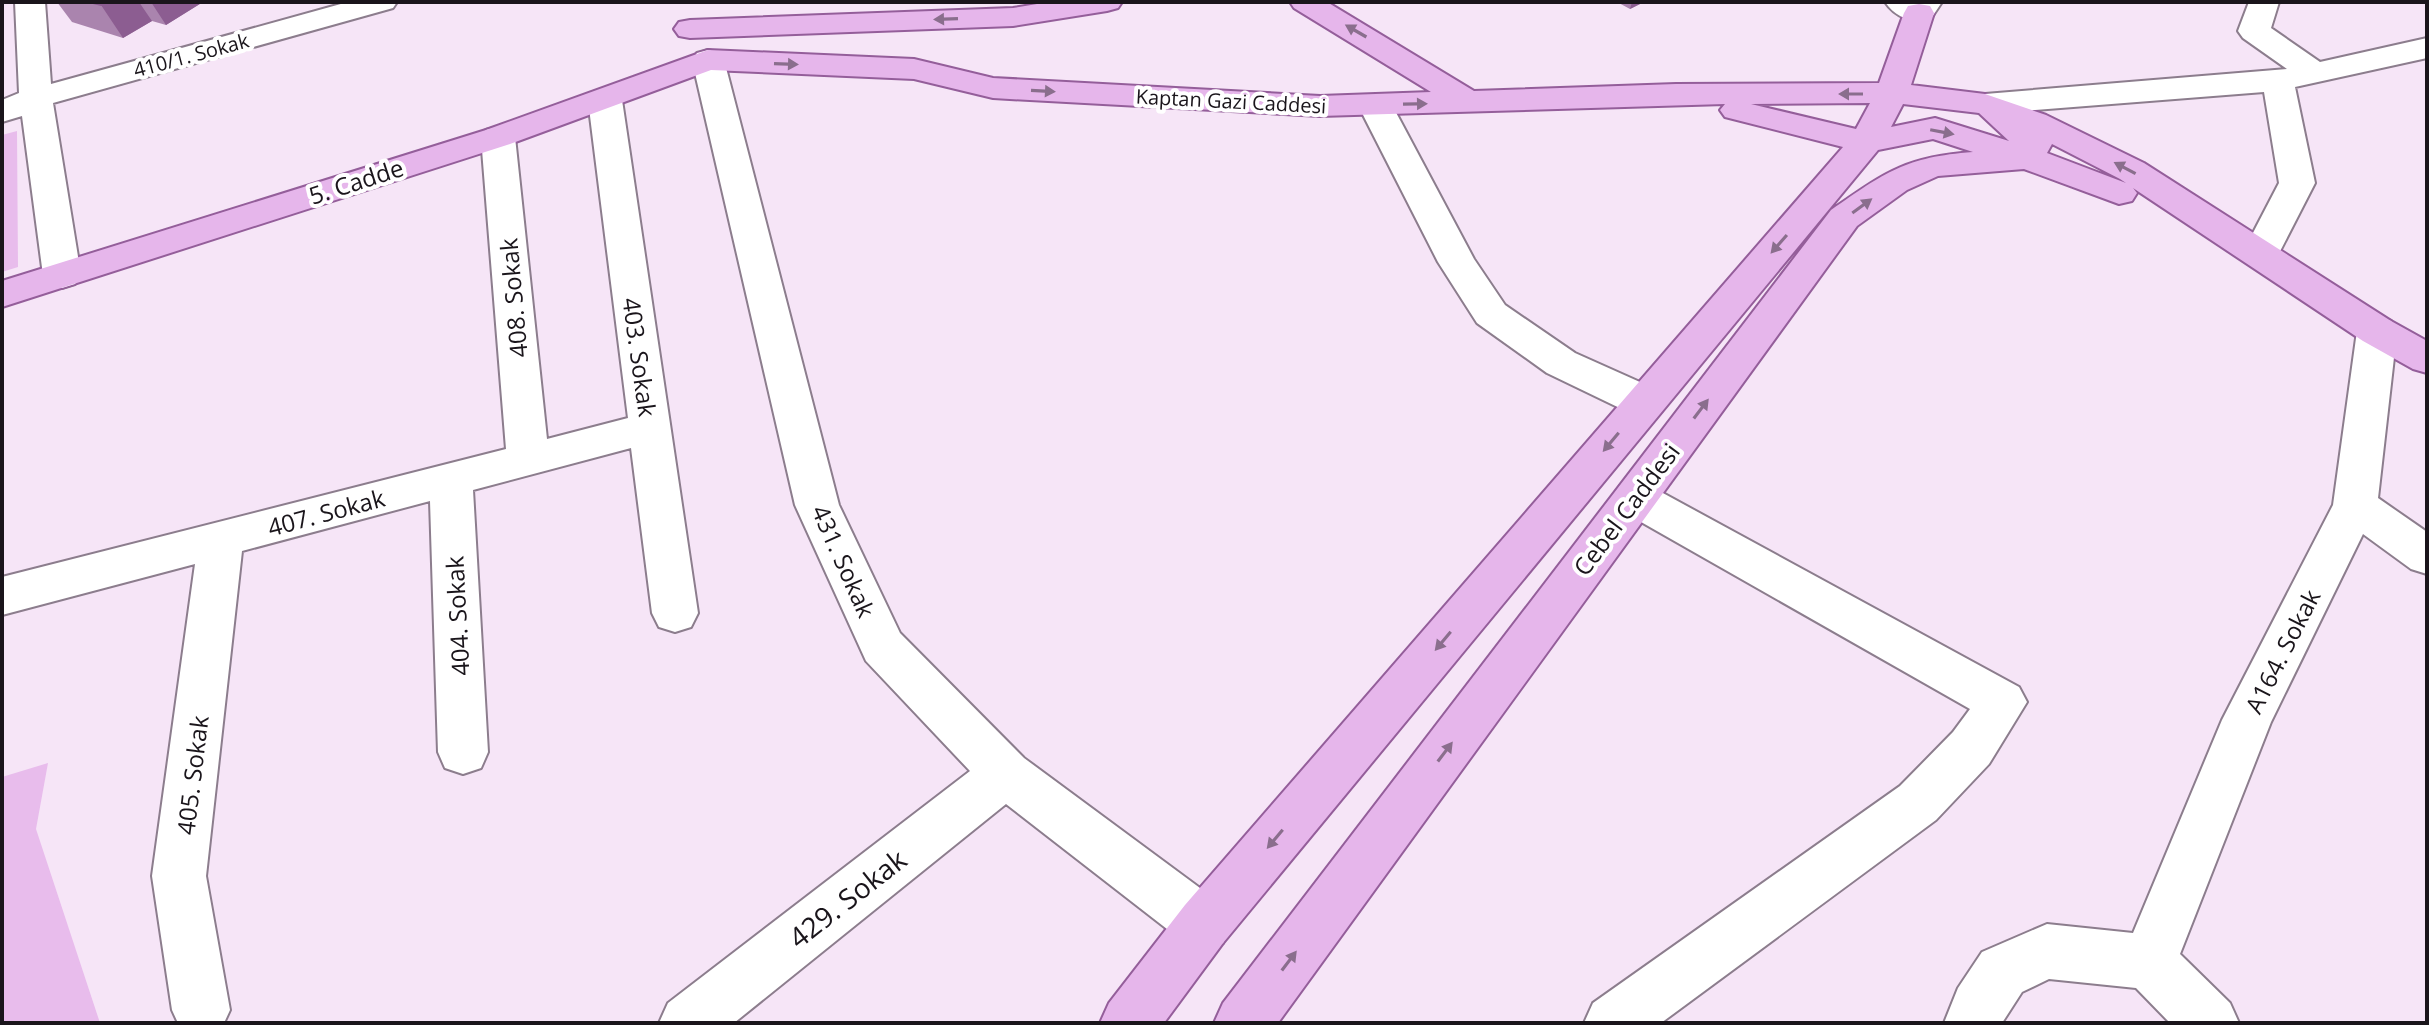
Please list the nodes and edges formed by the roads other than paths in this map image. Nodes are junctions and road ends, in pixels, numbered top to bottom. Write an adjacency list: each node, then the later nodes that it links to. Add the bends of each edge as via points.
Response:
1 (30, 2): 15 (street)
2 (1107, 2): 7 (main road)
3 (1305, 2): 17 (main road, one-way to 3)
4 (2264, 2): 10 (street, via 2254,31)
5 (370, 3): 15 (street, 410/1. Sokak)
6 (1915, 6): 13 (main road, Cebel Caddesi)
7 (1020, 16): 8 (main road, one-way to 8); 12 (main road, via 982,30 962,46 960,67)
8 (692, 30): 12 (main road, Kaptan Gazi Caddesi, one-way to 12); 16 (main road, 5. Cadde); 40 (street, 431. Sokak, via 817,505 883,647)
9 (2427, 48): 10 (street)
10 (2314, 73): 11 (street)
11 (2278, 81): 18 (street); 24 (street, via 2297,183)
12 (993, 88): 19 (main road, Kaptan Gazi Caddesi, one-way to 19)
13 (1892, 93): 14 (main road, one-way to 14); 18 (main road); 22 (main road, Cebel Caddesi)
14 (1676, 94): 17 (main road, Kaptan Gazi Caddesi); 22 (main road)
15 (36, 98): 20 (street, 410/1. Sokak); 25 (street)
16 (605, 100): 21 (main road, 5. Cadde); 30 (street, 403. Sokak)
17 (1470, 103): 19 (main road, Kaptan Gazi Caddesi, one-way to 17)
18 (1985, 104): 23 (main road, via 2035,145); 24 (main road, one-way to 18, via 2132,171)
19 (1375, 105): 29 (street, via 1457,262 1491,314 1561,363)
20 (2, 112)
21 (498, 137): 25 (main road, 5. Cadde); 31 (street, 408. Sokak)
22 (1866, 142): 23 (main road, one-way to 23, via 1935,128); 29 (main road, Cebel Caddesi, one-way to 29)
23 (2027, 158): 24 (main road); 33 (main road, Cebel Caddesi, one-way to 23, via 1844,218 1895,182 1932,166)
24 (2261, 254): 27 (main road)
25 (62, 275): 26 (main road, 5. Cadde)
26 (2, 294)
27 (2377, 331): 28 (main road); 34 (street, A164. Sokak)
28 (2427, 359)
29 (1645, 402): 41 (main road, Cebel Caddesi, one-way to 41)
30 (649, 428): 31 (street, 407. Sokak); 38 (street, 403. Sokak)
31 (528, 459): 32 (street, 407. Sokak)
32 (451, 479): 35 (street, 407. Sokak); 39 (street, 404. Sokak)
33 (1635, 498): 46 (main road, Cebel Caddesi, one-way to 33); 47 (street, via 2002,702 1971,748 1918,803)
34 (2355, 505): 36 (street); 42 (street, A164. Sokak, via 2247,720)
35 (221, 539): 37 (street, 407. Sokak); 43 (street, 405. Sokak, via 179,876)
36 (2427, 556)
37 (2, 596)
38 (675, 613)
39 (463, 752)
40 (1006, 774): 41 (street, 431. Sokak); 44 (street, 429. Sokak)
41 (1204, 924): 45 (main road, Cebel Caddesi)
42 (2149, 962): 48 (street, via 2047,951 2002,972); 49 (street)
43 (201, 1010)
44 (688, 1023)
45 (1129, 1023)
46 (1243, 1023)
47 (1613, 1023)
48 (1973, 1023)
49 (2210, 1023)

